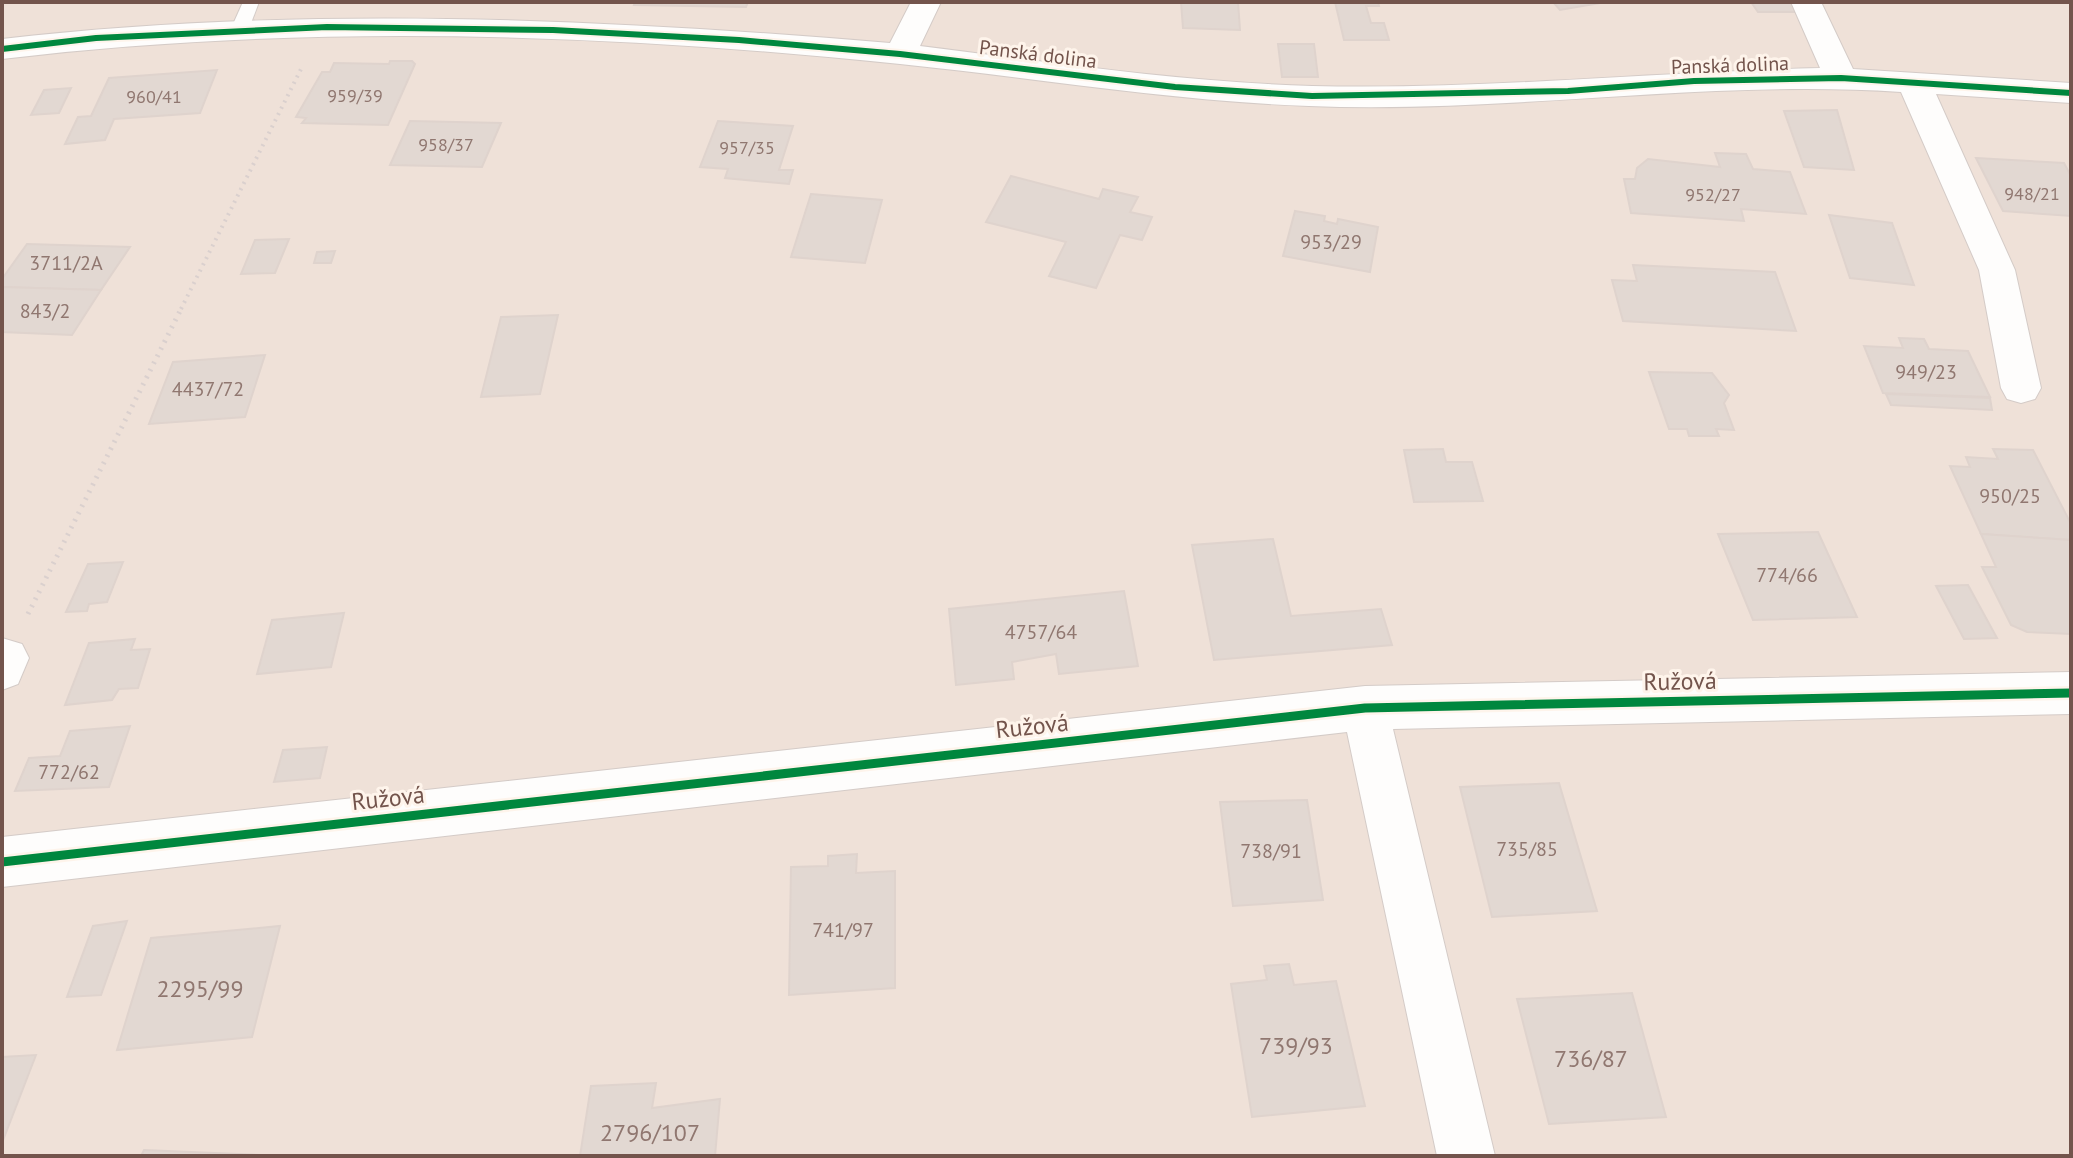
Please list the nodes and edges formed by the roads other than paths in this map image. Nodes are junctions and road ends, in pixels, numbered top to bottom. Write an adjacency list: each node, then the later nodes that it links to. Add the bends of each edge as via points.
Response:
1 (926, 2): 6 (street)
2 (1806, 2): 7 (street, Panská dolina)
3 (245, 16): 4 (street, Panská dolina, via 327,27); 5 (street, Panská dolina)
4 (554, 16): 6 (street, Panská dolina)
5 (2, 49)
6 (900, 54): 7 (street, Panská dolina, via 1175,87 1312,96)
7 (1841, 78): 8 (street, Panská dolina)
8 (1911, 81): 9 (street, Panská dolina); 10 (street, via 1997,270)
9 (2071, 93)
10 (2021, 388)
11 (2071, 693): 12 (street, Ružová)
12 (1365, 708): 13 (street, Ružová); 14 (street)
13 (2, 862)
14 (1466, 1156)

